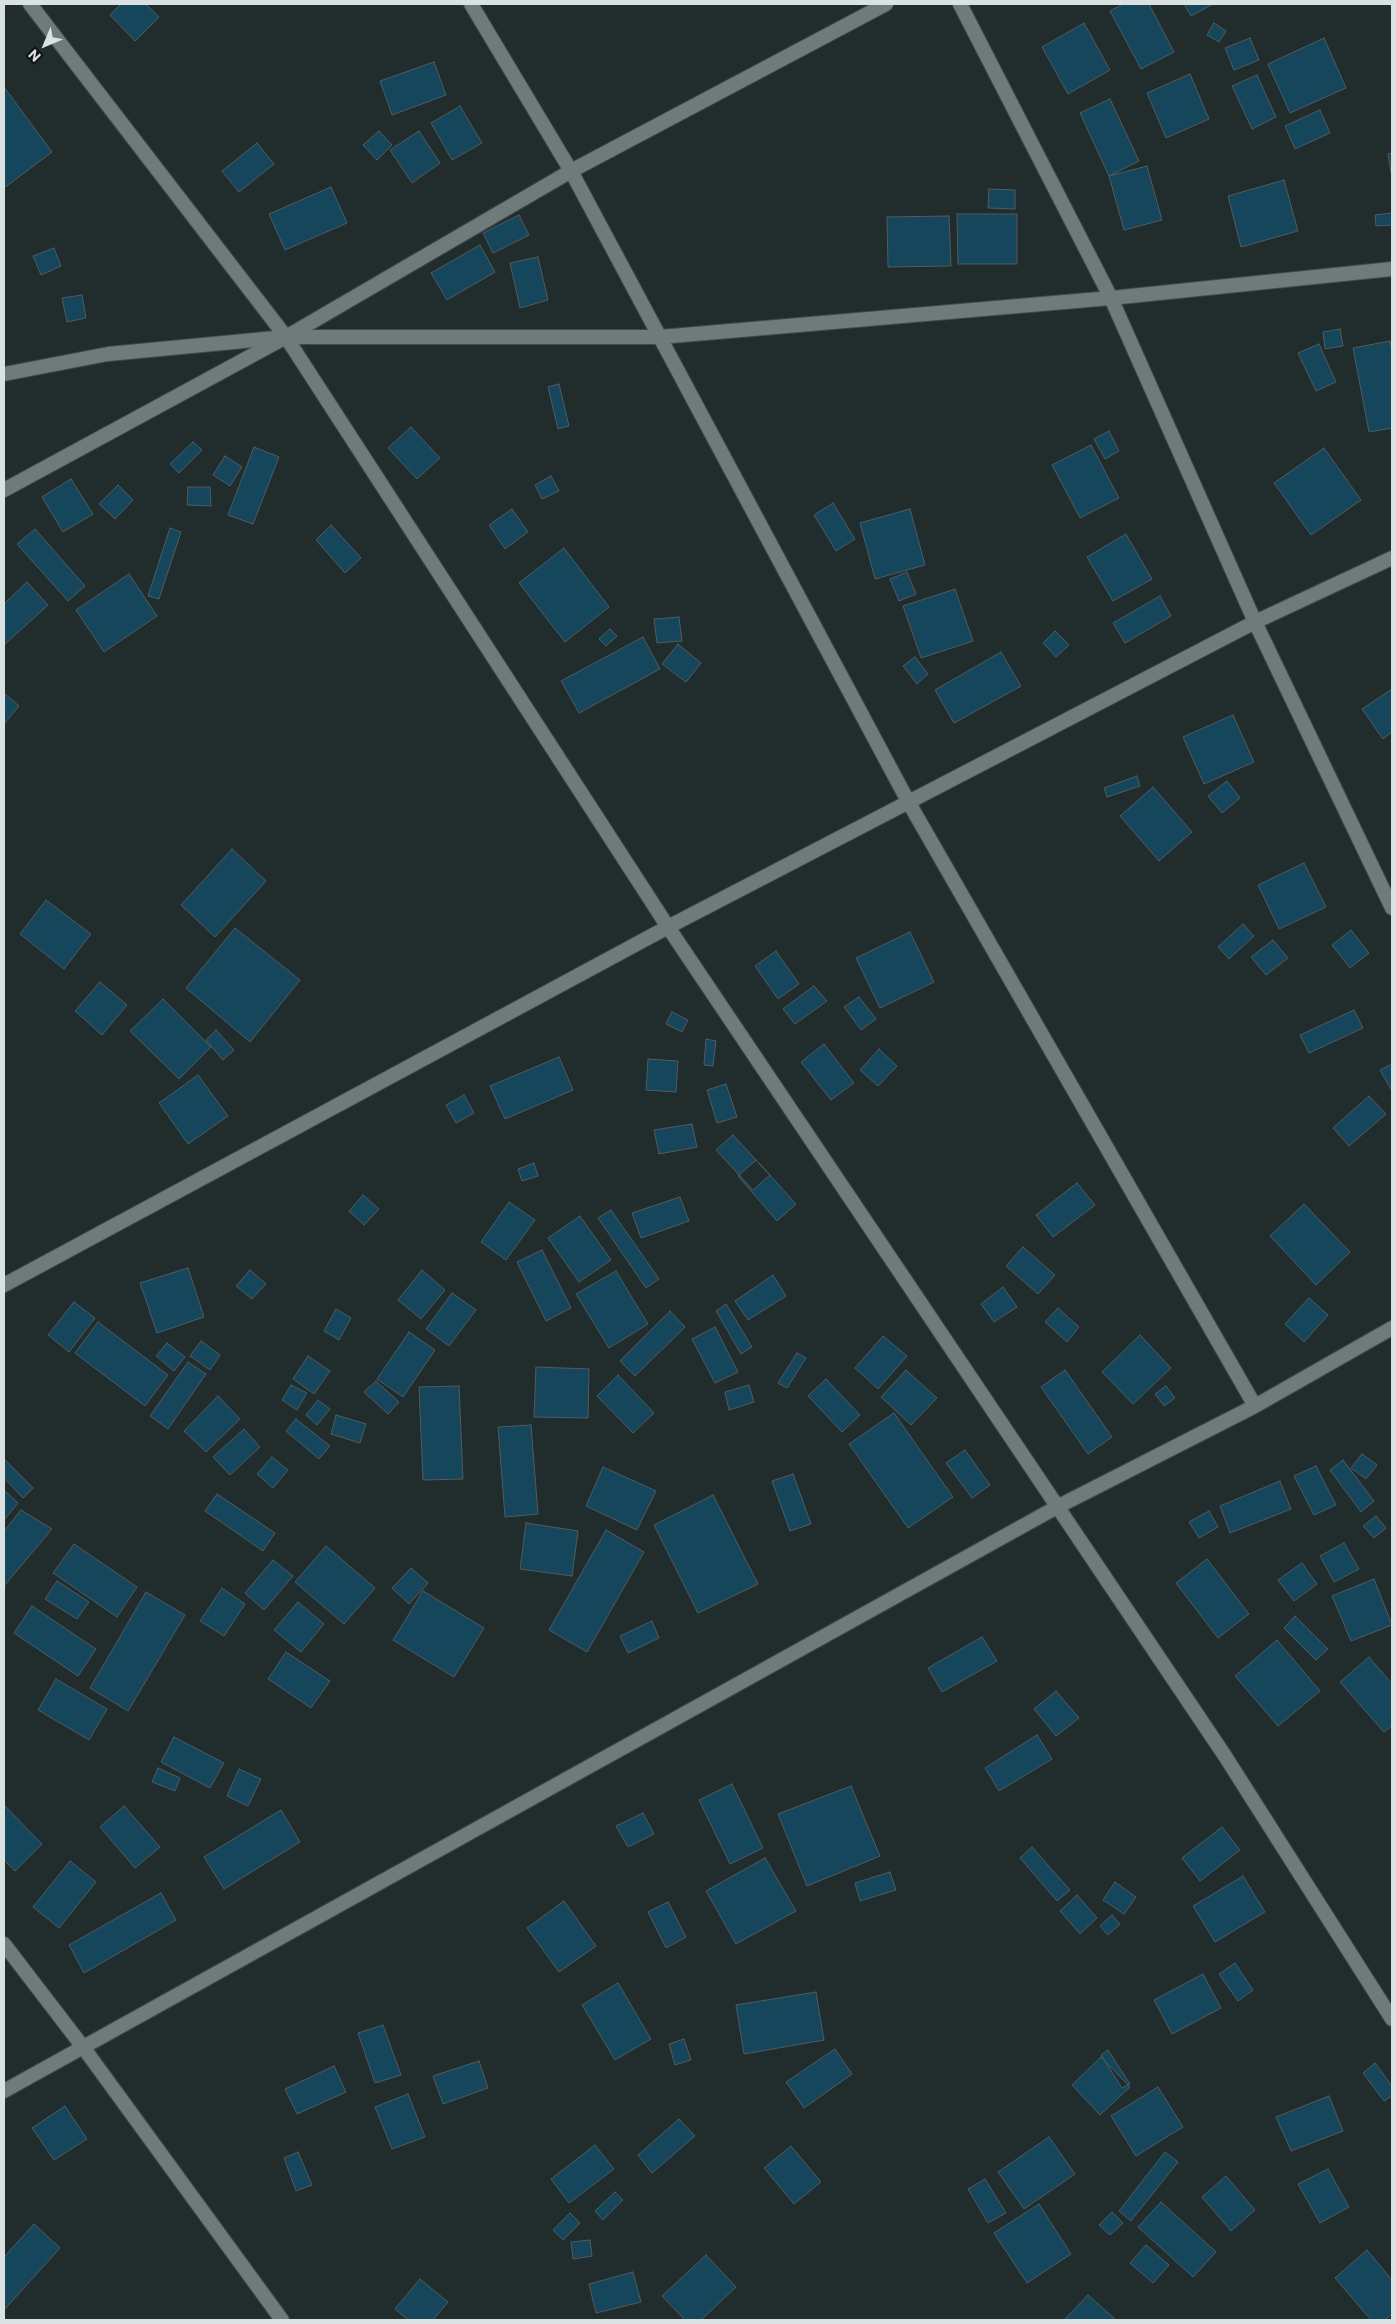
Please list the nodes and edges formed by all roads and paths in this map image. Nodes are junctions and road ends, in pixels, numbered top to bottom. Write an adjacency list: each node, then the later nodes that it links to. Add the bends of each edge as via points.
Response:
1 (30, 4): 8 (street)
2 (471, 4): 5 (street)
3 (886, 4): 5 (street)
4 (960, 4): 7 (street)
5 (571, 171): 8 (street); 9 (street)
6 (1392, 269): 7 (street)
7 (1111, 298): 9 (street); 13 (street)
8 (286, 337): 9 (street); 10 (street, via 108,354); 11 (street); 16 (street)
9 (660, 338): 14 (street)
10 (4, 374)
11 (4, 490)
12 (1392, 558): 13 (street)
13 (1255, 622): 14 (street); 15 (street)
14 (909, 802): 16 (street); 19 (street)
15 (1392, 908)
16 (668, 928): 17 (street); 20 (street)
17 (4, 1285)
18 (1392, 1328): 19 (street)
19 (1255, 1406): 20 (street)
20 (1057, 1507): 22 (street, via 1225,1756); 23 (street)
21 (4, 1944): 23 (street)
22 (1392, 2019)
23 (83, 2047): 24 (street); 25 (street)
24 (4, 2091)
25 (282, 2320)

